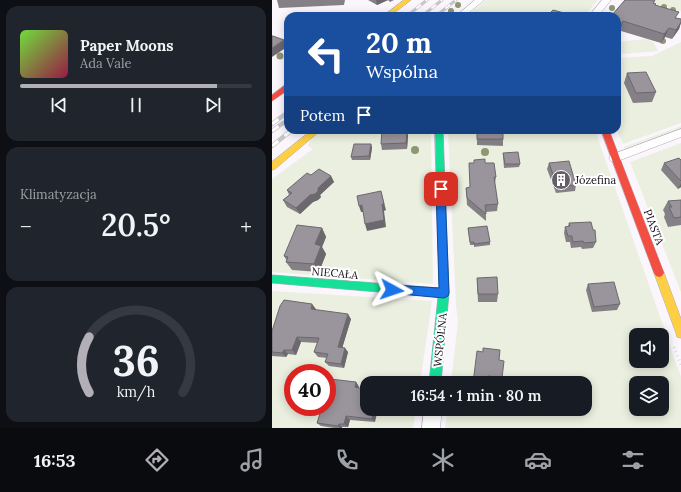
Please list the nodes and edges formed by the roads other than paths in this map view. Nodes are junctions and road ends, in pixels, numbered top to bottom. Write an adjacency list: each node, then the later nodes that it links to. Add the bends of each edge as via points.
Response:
1 (408, 0): 4 (street)
2 (480, 0): 5 (street)
3 (607, 0): 6 (street)
4 (392, 12)
5 (465, 12)
6 (596, 12)
7 (284, 90): 8 (street)
8 (272, 99)
9 (681, 133): 13 (street)
10 (312, 134): 14 (street)
11 (439, 134): 16 (street, WSPÓLNA)
12 (606, 134): 13 (street, PIASTA)
13 (615, 158): 17 (street, PIASTA)
14 (272, 167)
15 (272, 279): 16 (street, NIECAŁA)
16 (444, 293): 18 (street, WSPÓLNA)
17 (681, 333)
18 (437, 376)
19 (432, 416): 20 (street)
20 (431, 428)

